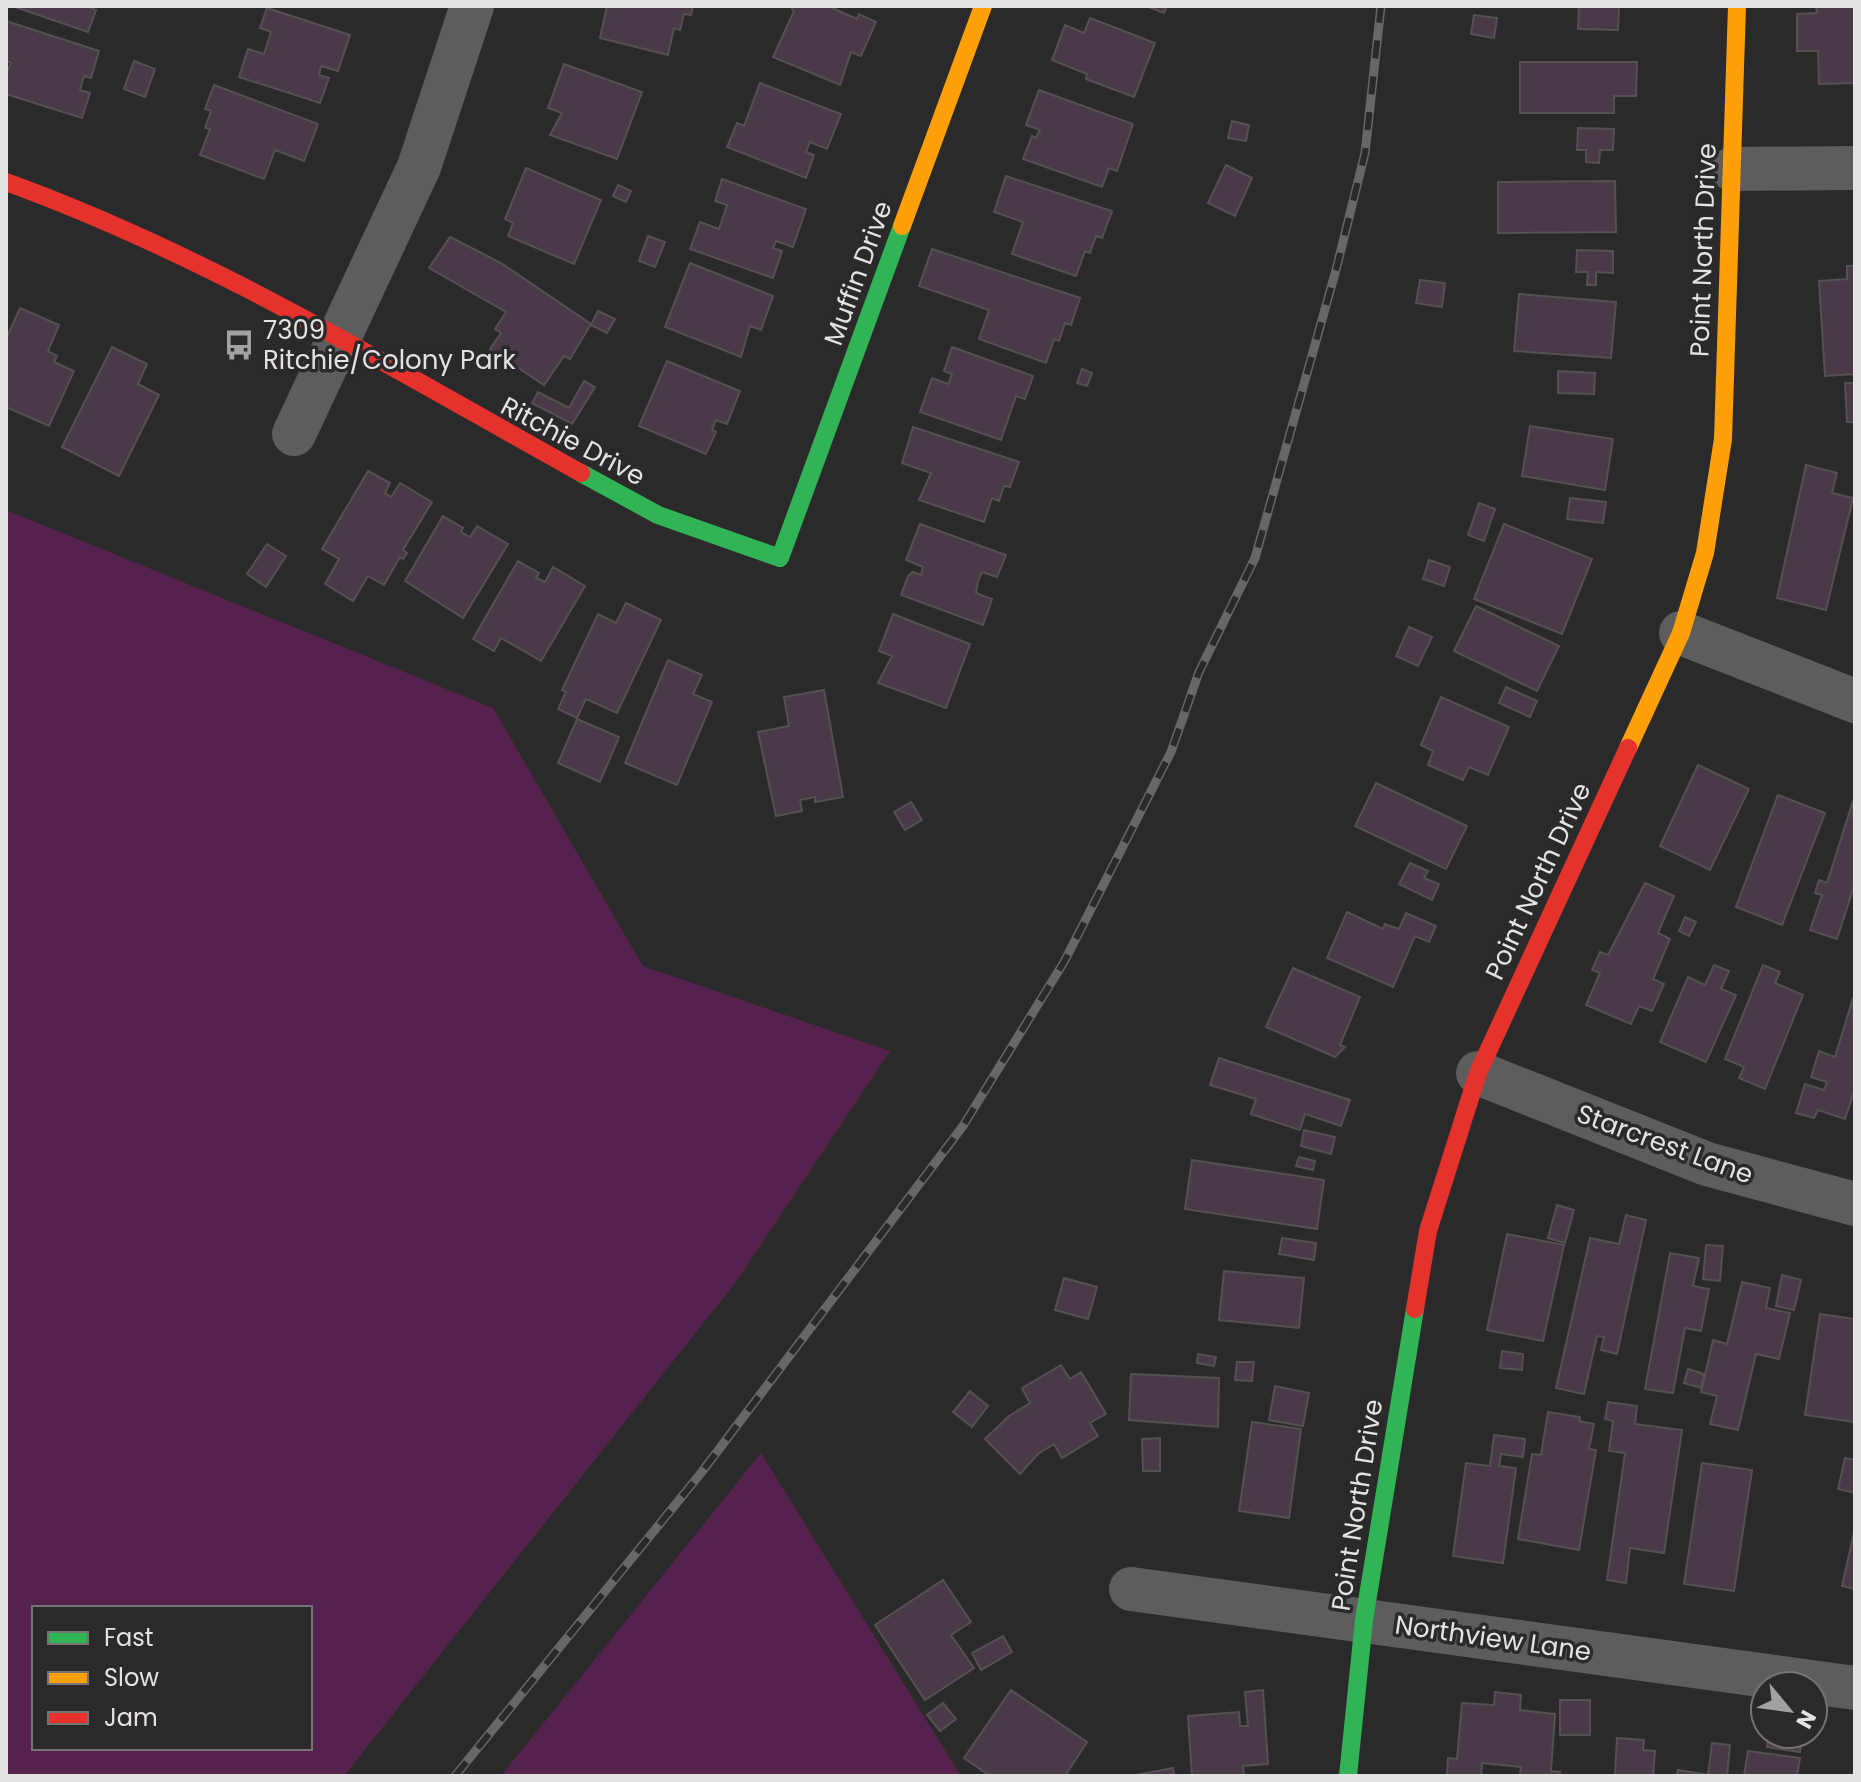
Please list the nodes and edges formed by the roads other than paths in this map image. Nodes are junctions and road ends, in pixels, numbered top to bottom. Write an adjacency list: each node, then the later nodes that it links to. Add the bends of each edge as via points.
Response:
1 (472, 6): 7 (street, via 419,167)
2 (983, 6): 9 (street, Muffin Drive)
3 (1737, 6): 5 (street, Point North Drive)
4 (1855, 168): 5 (street)
5 (1732, 169): 10 (street, Point North Drive, via 1723,439 1705,553)
6 (6, 182): 7 (street, Ritchie Drive, via 67,204 228,280)
7 (340, 341): 8 (street); 9 (street, Ritchie Drive, via 658,515)
8 (294, 434)
9 (780, 558)
10 (1681, 633): 11 (street); 12 (street, Point North Drive)
11 (1855, 701)
12 (1478, 1073): 13 (street, Starcrest Lane, via 1707,1164); 15 (street, Point North Drive, via 1428,1231)
13 (1855, 1204)
14 (1131, 1589): 15 (street, Northview Lane)
15 (1364, 1620): 16 (street, Northview Lane); 17 (street, Point North Drive)
16 (1855, 1688)
17 (1348, 1776)

